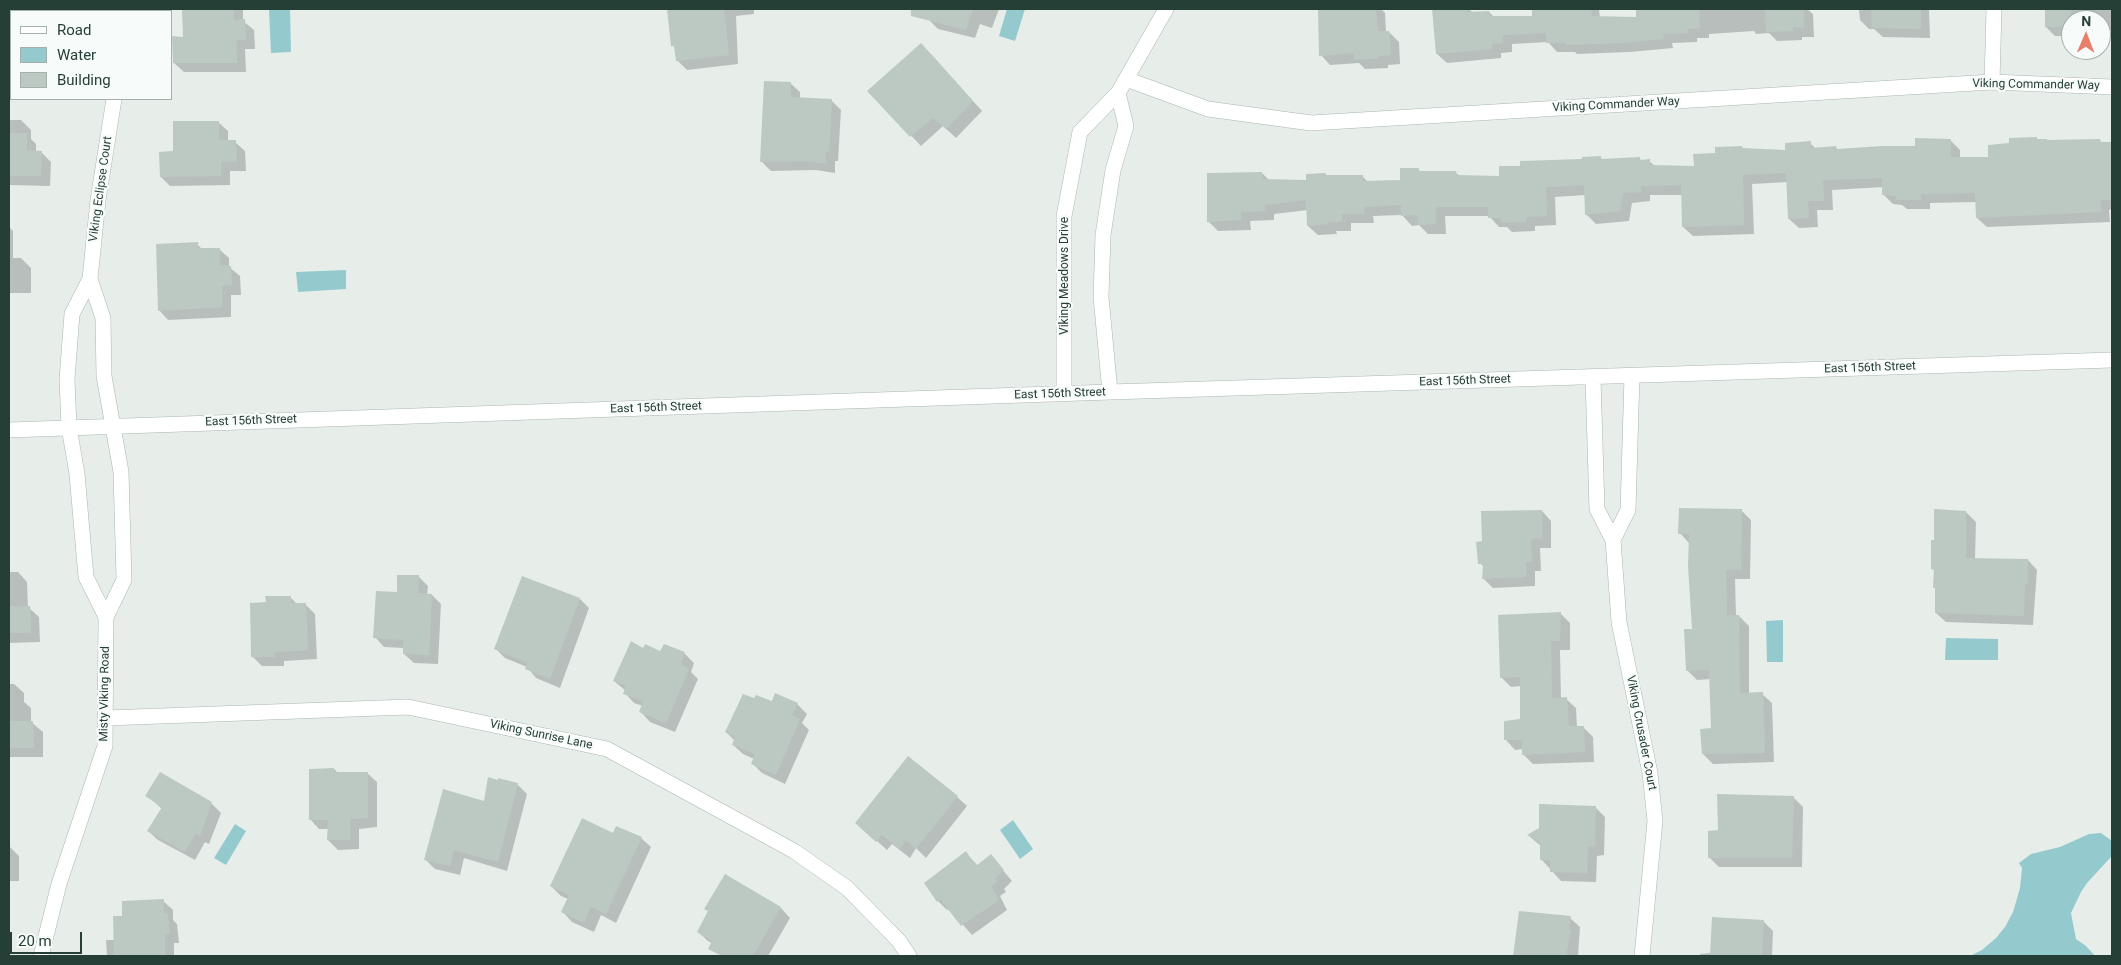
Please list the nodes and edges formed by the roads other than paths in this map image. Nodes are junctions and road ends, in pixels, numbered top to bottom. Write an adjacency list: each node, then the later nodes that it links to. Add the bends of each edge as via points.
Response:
1 (1166, 9): 3 (street, Viking Meadows Drive)
2 (1994, 9): 4 (street)
3 (1126, 79): 4 (street, Viking Commander Way, via 1208,110 1311,123); 6 (street, Viking Meadows Drive)
4 (1992, 82): 5 (street, Viking Commander Way)
5 (2112, 87)
6 (1118, 93): 12 (street, via 1126,126 1113,170 1103,235 1101,296); 13 (street, Viking Meadows Drive, via 1080,132 1064,216)
7 (114, 100): 8 (street, Viking Eclipse Court, via 98,200)
8 (90, 279): 14 (street, Viking Eclipse Court, via 103,318 104,376); 15 (street, Viking Eclipse Court, via 72,314 67,379)
9 (2112, 360): 10 (street, East 156th Street)
10 (1632, 376): 11 (street, East 156th Street); 17 (street, via 1628,510)
11 (1593, 378): 12 (street, East 156th Street); 17 (street, Viking Crusader Court, via 1597,510)
12 (1110, 392): 13 (street, East 156th Street)
13 (1064, 393): 14 (street, East 156th Street)
14 (112, 425): 15 (street, East 156th Street); 18 (street, Viking Eclipse Court, via 121,472 124,580)
15 (69, 427): 16 (street, East 156th Street); 18 (street, Misty Viking Road, via 77,474 86,576)
16 (9, 430)
17 (1613, 540): 22 (street, Viking Crusader Court, via 1619,622 1650,773 1655,821)
18 (106, 617): 19 (street, Misty Viking Road)
19 (106, 718): 20 (street, Misty Viking Road, via 105,746 59,884); 21 (street, Viking Sunrise Lane, via 408,707 607,750 794,851 847,888 899,941)
20 (42, 956)
21 (909, 956)
22 (1642, 956)

